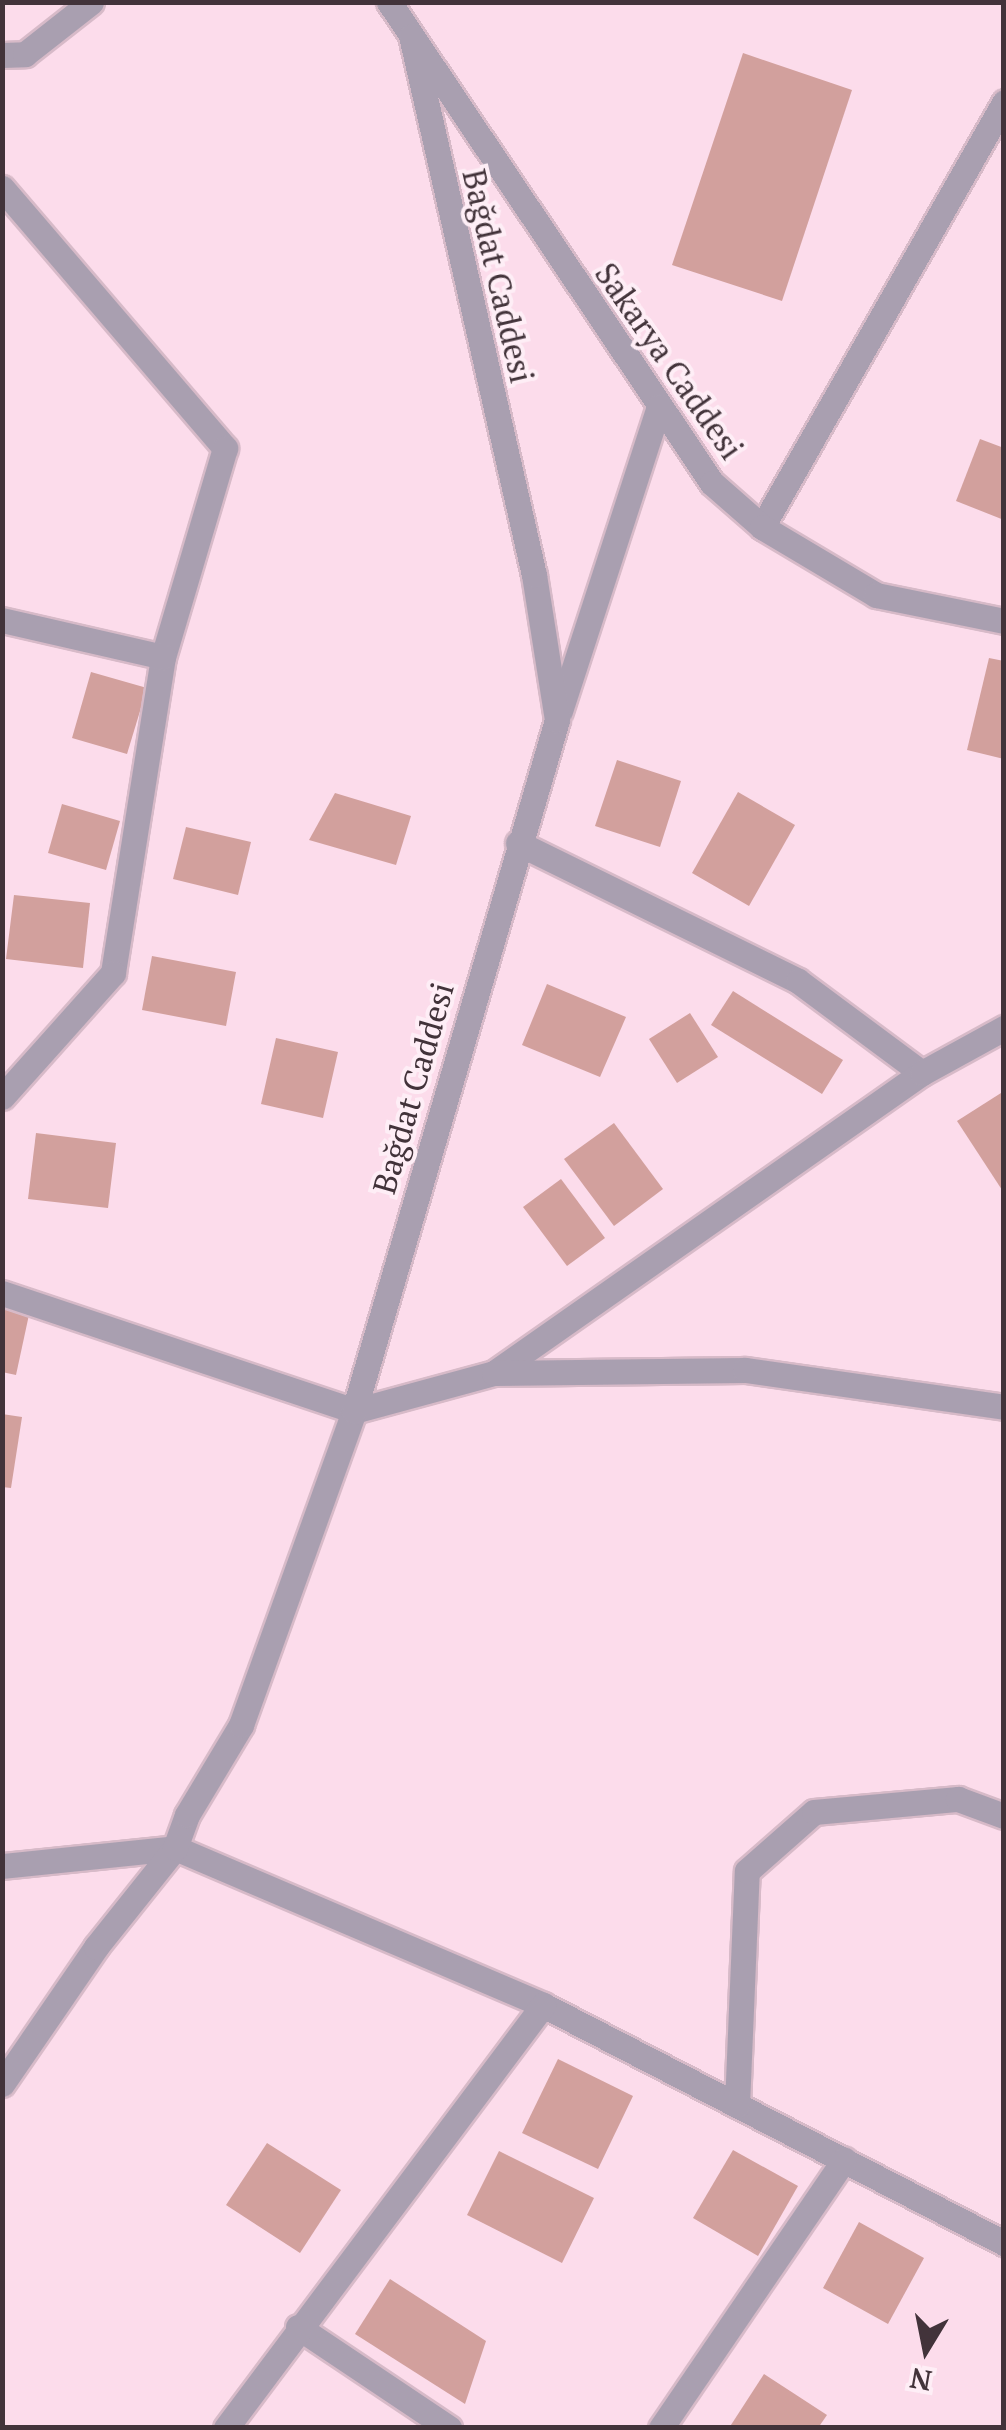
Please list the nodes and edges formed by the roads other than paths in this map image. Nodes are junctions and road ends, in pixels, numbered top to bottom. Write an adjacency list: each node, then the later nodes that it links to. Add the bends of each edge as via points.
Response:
1 (91, 2): 4 (street, via 25,54)
2 (389, 2): 3 (street, Sakarya Caddesi)
3 (411, 36): 7 (street, Sakarya Caddesi); 12 (street, Bağdat Caddesi, via 534,575)
4 (2, 56)
5 (1004, 102): 8 (street)
6 (2, 188): 11 (street, via 225,448)
7 (658, 407): 8 (street, Sakarya Caddesi, via 712,483); 12 (street)
8 (762, 527): 10 (street, Sakarya Caddesi, via 876,595)
9 (2, 620): 11 (street)
10 (1004, 622)
11 (163, 657): 16 (street, via 113,973)
12 (557, 720): 13 (street, Bağdat Caddesi)
13 (518, 843): 15 (street, via 798,981); 20 (street, Bağdat Caddesi)
14 (1004, 1028): 15 (street)
15 (922, 1073): 18 (street)
16 (2, 1097)
17 (2, 1292): 20 (street)
18 (494, 1373): 19 (street, via 745,1370); 20 (street)
19 (1004, 1407)
20 (354, 1411): 22 (street, Bağdat Caddesi, via 241,1725)
21 (1004, 1816): 26 (street, via 958,1799 814,1812 747,1871)
22 (175, 1848): 23 (street); 24 (street); 25 (street, Bağdat Caddesi, via 96,1947)
23 (2, 1866)
24 (543, 2005): 26 (street); 29 (street)
25 (2, 2084)
26 (737, 2106): 27 (street)
27 (844, 2160): 28 (street); 32 (street)
28 (1004, 2243)
29 (298, 2327): 30 (street); 31 (street)
30 (226, 2428)
31 (449, 2428)
32 (662, 2428)

